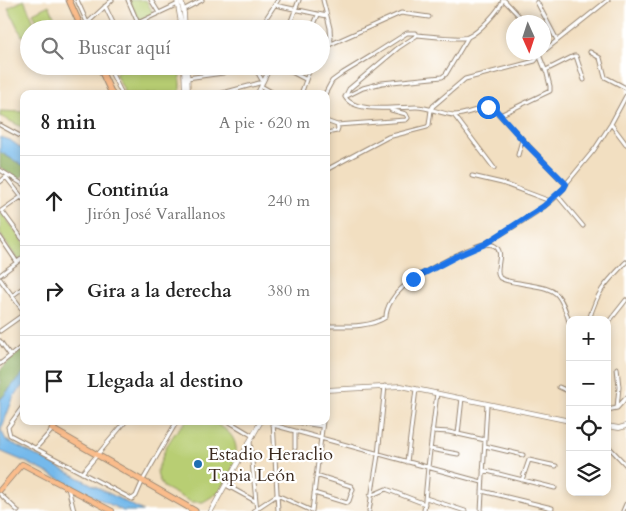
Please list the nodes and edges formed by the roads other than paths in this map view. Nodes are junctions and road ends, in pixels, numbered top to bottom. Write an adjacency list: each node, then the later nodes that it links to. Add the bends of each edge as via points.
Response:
1 (69, 0): 23 (highway)
2 (77, 0): 24 (street)
3 (112, 0): 15 (street)
4 (128, 0): 27 (street)
5 (151, 0): 18 (street)
6 (202, 0): 16 (street)
7 (278, 0): 14 (street)
8 (298, 0): 17 (street)
9 (323, 0): 21 (street)
10 (503, 0): 20 (street); 36 (street, via 500,8)
11 (608, 0): 38 (street)
12 (179, 1): 16 (street); 18 (street)
13 (538, 2): 38 (street)
14 (275, 5): 17 (street); 30 (street)
15 (105, 6): 25 (street); 26 (street)
16 (182, 11): 29 (street)
17 (296, 11): 19 (street); 31 (street)
18 (159, 13): 28 (street)
19 (318, 15): 21 (street); 32 (street)
20 (518, 15)
21 (327, 16): 33 (street)
22 (429, 17): 39 (street, via 401,12)
23 (78, 20)
24 (86, 20)
25 (89, 20)
26 (112, 20)
27 (137, 20)
28 (143, 20)
29 (183, 20)
30 (265, 20)
31 (292, 20)
32 (316, 20)
33 (328, 20)
34 (330, 28): 37 (street)
35 (417, 35): 36 (street); 68 (street, via 407,32 343,72); 70 (street, via 349,89)
36 (468, 37): 70 (street, via 442,77 382,83 363,88)
37 (331, 38): 39 (street)
38 (557, 40): 40 (street)
39 (331, 44)
40 (551, 45)
41 (590, 52): 59 (street, via 600,58 606,78)
42 (534, 60): 72 (street, via 465,80 439,99)
43 (543, 60): 44 (street)
44 (546, 72): 56 (street, via 576,56); 74 (street, via 550,91)
45 (104, 75): 60 (highway)
46 (112, 75): 61 (street)
47 (185, 75): 63 (street)
48 (186, 75): 54 (street)
49 (209, 75): 54 (street)
50 (259, 75): 57 (street)
51 (266, 75): 57 (street)
52 (297, 75): 55 (street)
53 (307, 75): 55 (street)
54 (187, 78): 62 (street)
55 (305, 79): 67 (street)
56 (584, 80)
57 (263, 82): 58 (street); 64 (street)
58 (261, 86): 65 (street); 66 (street)
59 (626, 88)
60 (110, 90)
61 (120, 90)
62 (186, 90)
63 (186, 90)
64 (235, 90)
65 (259, 90)
66 (268, 90)
67 (302, 90)
68 (327, 90)
69 (626, 96): 76 (street)
70 (345, 98): 71 (street, via 358,106)
71 (386, 108): 72 (street); 78 (street, via 406,114 408,118)
72 (431, 110): 73 (street); 84 (street, via 427,127 388,137)
73 (454, 115): 74 (street, via 488,107); 85 (street)
74 (500, 115): 81 (street)
75 (330, 122): 78 (street)
76 (611, 124): 82 (street); 91 (street)
77 (0, 125): 80 (street)
78 (337, 125): 79 (street, via 337,131)
79 (330, 132)
80 (20, 136)
81 (522, 140): 83 (street); 91 (street)
82 (626, 144)
83 (518, 155)
84 (330, 168)
85 (494, 168)
86 (0, 170): 87 (street)
87 (7, 176): 89 (street); 90 (street); 93 (street)
88 (472, 176): 95 (street, via 502,182)
89 (0, 182)
90 (20, 182)
91 (566, 184): 92 (street)
92 (557, 195): 95 (street); 97 (street)
93 (20, 196)
94 (20, 200): 96 (street)
95 (550, 200): 100 (street)
96 (1, 211): 98 (street)
97 (582, 226)
98 (20, 236)
99 (0, 237): 102 (street)
100 (485, 244): 111 (street, via 493,245 499,252 497,273 500,278 553,290 561,299); 114 (street, via 413,279 401,288 382,320)
101 (20, 260): 102 (street)
102 (17, 262): 104 (street)
103 (626, 262): 112 (street, via 599,292)
104 (0, 274)
105 (0, 279): 107 (street)
106 (20, 290): 107 (street)
107 (12, 296): 109 (street)
108 (626, 300): 113 (street)
109 (20, 307)
110 (20, 316): 115 (street)
111 (567, 316)
112 (590, 316)
113 (611, 319)
114 (330, 326)
115 (0, 331)
116 (0, 341): 118 (street)
117 (20, 348): 118 (street)
118 (10, 355): 119 (street)
119 (0, 364)
120 (616, 368): 130 (street)
121 (385, 386): 123 (street); 124 (street); 159 (street)
122 (559, 387): 125 (street)
123 (416, 389): 126 (street); 161 (street)
124 (330, 390)
125 (566, 390)
126 (437, 393): 127 (street); 145 (street)
127 (462, 398): 129 (street); 147 (street)
128 (626, 398): 130 (street)
129 (487, 404): 133 (street); 150 (street)
130 (618, 408): 131 (street)
131 (611, 409)
132 (20, 410): 153 (street, via 8,432)
133 (566, 420)
134 (56, 425): 144 (highway)
135 (123, 425): 157 (street)
136 (175, 425): 168 (street)
137 (235, 425): 148 (street)
138 (258, 425): 148 (street)
139 (273, 425): 178 (street)
140 (278, 425): 146 (street)
141 (322, 425): 149 (street)
142 (626, 426): 143 (street)
143 (611, 427)
144 (52, 429): 153 (street); 157 (highway)
145 (432, 430): 147 (street); 156 (street)
146 (295, 431): 149 (street); 154 (street)
147 (458, 434): 150 (street)
148 (253, 436): 151 (street)
149 (320, 438): 159 (street); 167 (street)
150 (485, 440): 152 (street)
151 (250, 442): 171 (street); 181 (street)
152 (485, 446): 160 (street); 165 (street)
153 (36, 448): 166 (street)
154 (296, 448)
155 (611, 448): 162 (street)
156 (430, 449): 158 (street); 164 (street)
157 (98, 454): 166 (street); 168 (highway)
158 (458, 454)
159 (378, 455): 161 (street); 179 (street)
160 (523, 455)
161 (408, 462): 164 (street)
162 (626, 465)
163 (556, 466): 169 (street, via 529,460)
164 (428, 467): 170 (street); 180 (street)
165 (483, 470): 169 (street); 170 (street)
166 (82, 473): 168 (street, via 132,499)
167 (316, 475): 176 (street); 176 (street, via 353,489 347,503)
168 (143, 480): 189 (highway)
169 (522, 480): 173 (street)
170 (482, 482): 175 (street)
171 (226, 485): 181 (street); 190 (street)
172 (68, 488): 174 (main road, via 22,464); 187 (street); 188 (main road)
173 (555, 488)
174 (0, 490)
175 (482, 491): 184 (street); 196 (street)
176 (314, 493): 192 (street)
177 (0, 494): 186 (street)
178 (277, 495): 185 (street); 191 (street); 192 (street)
179 (370, 496): 182 (street, via 386,489); 193 (street)
180 (426, 498): 182 (street); 195 (street)
181 (256, 501): 185 (street)
182 (425, 504): 194 (street)
183 (626, 504): 197 (street)
184 (552, 508)
185 (256, 510)
186 (18, 511)
187 (74, 511)
188 (112, 511)
189 (195, 511)
190 (211, 511)
191 (278, 511)
192 (312, 511)
193 (369, 511)
194 (424, 511)
195 (465, 511)
196 (481, 511)
197 (623, 511)

